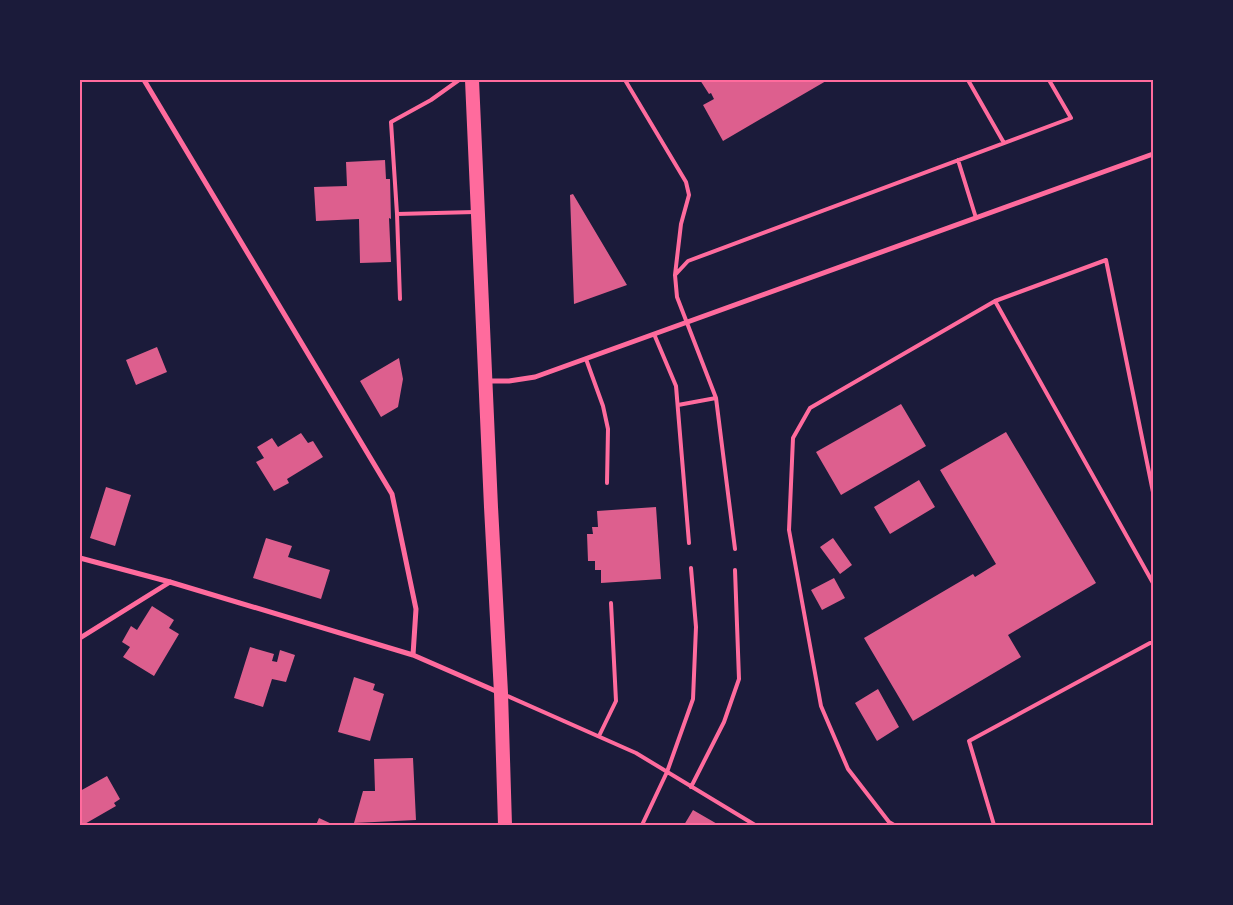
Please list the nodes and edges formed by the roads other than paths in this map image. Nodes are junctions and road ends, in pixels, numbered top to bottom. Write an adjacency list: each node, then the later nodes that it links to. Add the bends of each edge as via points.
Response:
1 (144, 80): 34 (street, via 392,494 416,609)
2 (459, 80): 11 (lane, via 391,122)
3 (472, 80): 10 (highway)
4 (625, 80): 13 (lane, via 686,182 689,195)
5 (968, 80): 7 (lane)
6 (1049, 80): 7 (lane, via 1071,118)
7 (1004, 143): 9 (lane)
8 (1153, 154): 12 (street)
9 (958, 160): 12 (lane); 13 (lane, via 688,261)
10 (478, 212): 11 (lane); 19 (highway)
11 (397, 214): 14 (lane)
12 (976, 218): 16 (street)
13 (675, 275): 16 (lane, via 677,297)
14 (400, 299)
15 (995, 301): 23 (lane, via 1106,260); 30 (lane); 42 (lane, via 810,408 793,438 790,530 821,706 848,769)
16 (687, 322): 17 (street); 20 (lane)
17 (654, 334): 18 (street); 21 (lane, via 676,386)
18 (586, 358): 19 (street, via 535,377); 22 (lane, via 608,429)
19 (486, 381): 35 (highway)
20 (716, 398): 21 (lane); 25 (lane)
21 (678, 406): 24 (lane)
22 (607, 483)
23 (1153, 492)
24 (689, 544)
25 (735, 549)
26 (80, 558): 29 (street)
27 (691, 568): 37 (lane, via 696,627 693,699)
28 (735, 570): 38 (lane, via 739,679 724,722)
29 (170, 582): 32 (street); 34 (street)
30 (1153, 583)
31 (611, 602): 36 (lane, via 616,701)
32 (80, 638)
33 (1153, 643): 43 (lane, via 969,741)
34 (413, 655): 35 (street)
35 (501, 693): 36 (lane); 39 (highway)
36 (599, 736): 37 (lane)
37 (667, 772): 38 (lane); 40 (lane)
38 (691, 787): 41 (lane)
39 (505, 825)
40 (642, 825)
41 (755, 825)
42 (894, 825)
43 (994, 825)

